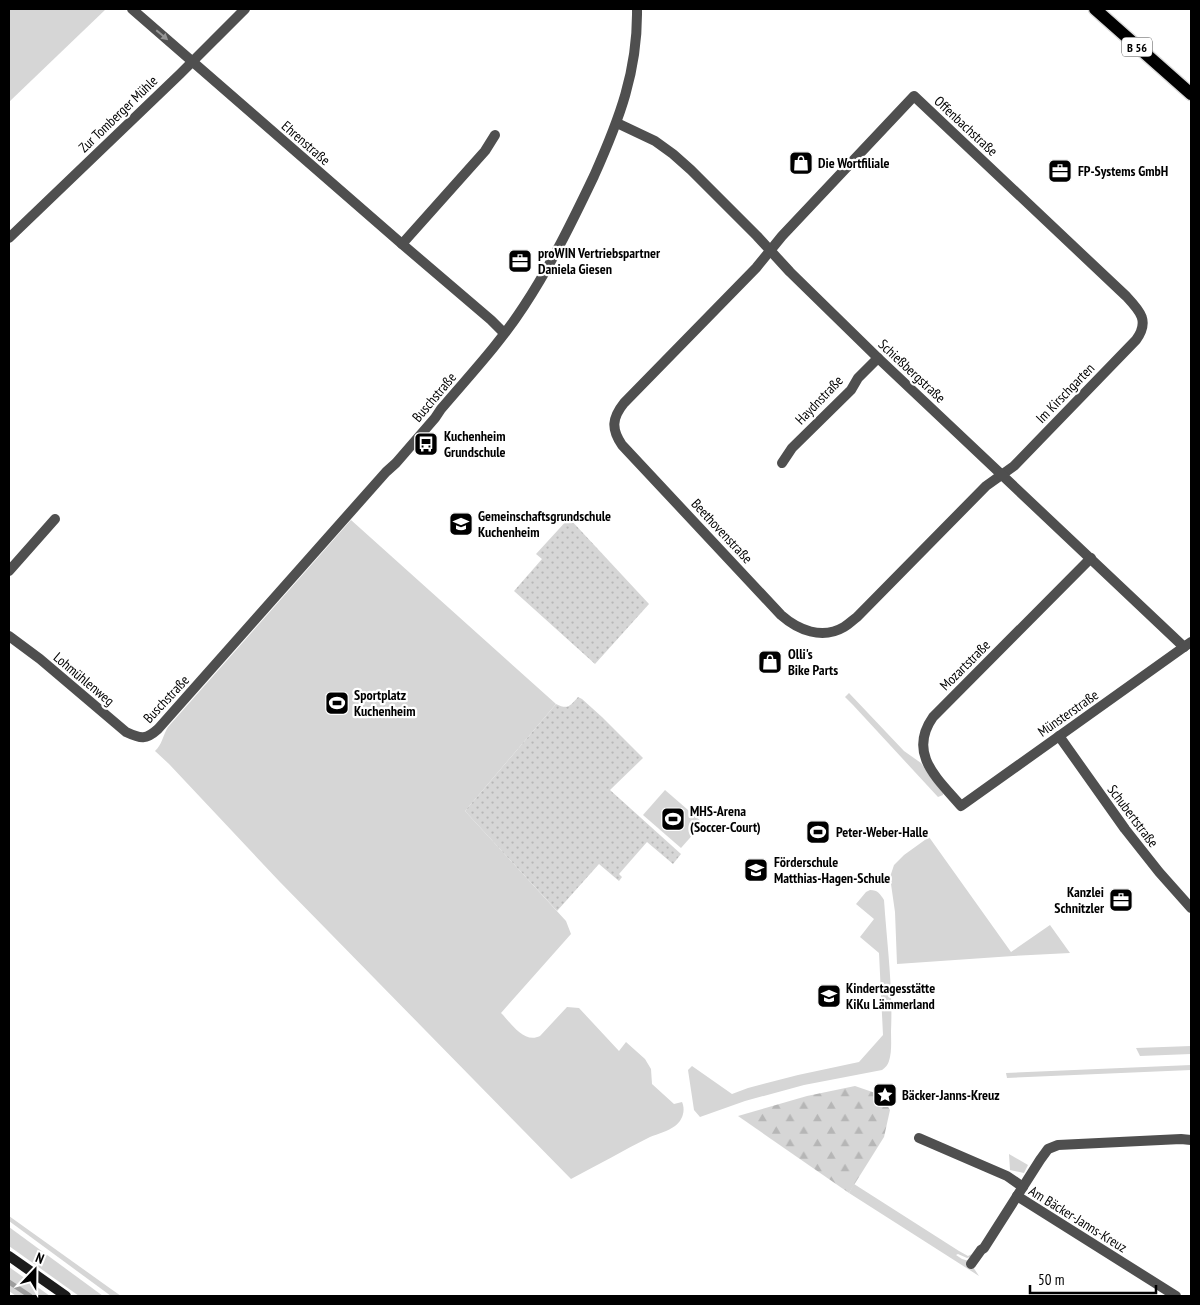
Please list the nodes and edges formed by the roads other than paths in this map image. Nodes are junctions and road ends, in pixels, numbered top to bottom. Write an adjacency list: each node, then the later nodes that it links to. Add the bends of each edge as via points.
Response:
1 (132, 9): 5 (street, Ehrenstraße, one-way to 5)
2 (245, 9): 5 (street, Zur Tomberger Mühle)
3 (637, 9): 7 (street, Buschstraße, via 629,84)
4 (1095, 9): 6 (main road, B 56)
5 (193, 62): 9 (street, Zur Tomberger Mühle); 10 (street, Ehrenstraße)
6 (1191, 94)
7 (617, 123): 11 (street, Schießbergstraße, via 655,141 673,154); 13 (street, Buschstraße, via 566,235 534,291)
8 (495, 135): 10 (street, via 485,151)
9 (9, 238)
10 (402, 244): 13 (street, Ehrenstraße)
11 (770, 251): 12 (street, Offenbachstraße, via 914,96 1126,296 1140,312); 14 (street, Schießbergstraße); 16 (street, Beethovenstraße, via 620,408 614,427 622,445 781,615 795,626 813,632 843,628 986,486)
12 (1143, 326): 16 (street, Im Kirschgarten, via 1136,340 1014,466)
13 (504, 333): 23 (street, Buschstraße, via 396,463 158,729)
14 (878, 358): 15 (street, Haydnstraße, via 851,390 792,448); 16 (street, Schießbergstraße)
15 (782, 463)
16 (1001, 475): 18 (street, Schießbergstraße)
17 (55, 518): 19 (street)
18 (1091, 558): 21 (street, Schießbergstraße); 24 (street, Mozartstraße, via 929,723 922,744 925,760)
19 (9, 571)
20 (9, 636): 23 (street, Lohmühlenweg, via 126,732)
21 (1188, 644): 22 (street, Münsterstraße)
22 (1059, 736): 24 (street, Münsterstraße); 25 (street, Schubertstraße, via 1125,829)
23 (144, 738)
24 (961, 806)
25 (1191, 908)
26 (919, 1138): 28 (street, Am Bäcker-Janns-Kreuz, via 1007,1176)
27 (1191, 1140): 28 (street, Am Bäcker-Janns-Kreuz, via 1058,1145 1048,1149)
28 (1024, 1187): 29 (street, Am Bäcker-Janns-Kreuz)
29 (1017, 1196): 31 (street, Am Bäcker-Janns-Kreuz); 33 (street, Am Bäcker-Janns-Kreuz)
30 (9, 1256): 32 (street)
31 (971, 1264)
32 (66, 1296)
33 (1176, 1296)

